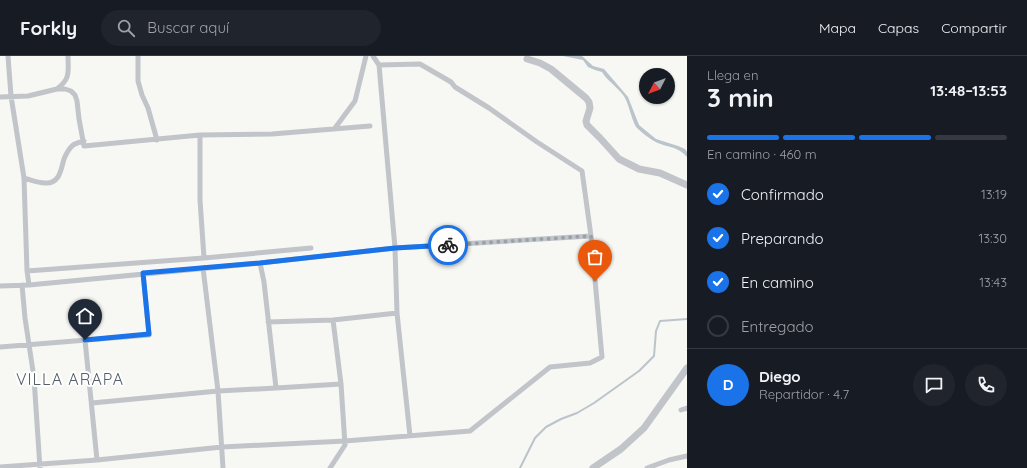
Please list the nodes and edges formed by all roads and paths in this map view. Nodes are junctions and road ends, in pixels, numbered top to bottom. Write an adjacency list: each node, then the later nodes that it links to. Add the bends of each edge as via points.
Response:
1 (8, 56): 9 (street)
2 (68, 56): 8 (street, via 67,79)
3 (138, 56): 14 (street, via 138,81)
4 (366, 56): 12 (street, via 355,101)
5 (373, 56): 7 (street)
6 (527, 59): 17 (street, via 551,69 586,98 590,108 587,125 618,159)
7 (379, 65): 18 (street, via 420,64 451,82 582,171); 20 (street)
8 (57, 89): 9 (street, via 28,96); 15 (street, via 72,91 75,95)
9 (11, 96): 10 (street); 16 (street)
10 (0, 97)
11 (370, 126): 12 (street)
12 (335, 128): 13 (street, via 272,134)
13 (200, 135): 14 (street); 21 (street, via 200,200)
14 (157, 140): 15 (street, via 84,146)
15 (84, 141): 16 (street, via 73,145 67,152 59,175 52,183 46,184)
16 (24, 178): 24 (street)
17 (687, 185)
18 (591, 236): 20 (street); 42 (street, via 602,357 590,363 550,367 470,431)
19 (311, 248): 21 (street)
20 (395, 248): 22 (street); 29 (street)
21 (204, 258): 24 (street)
22 (260, 263): 23 (street); 31 (street)
23 (203, 268): 25 (street); 38 (street)
24 (27, 271): 27 (street)
25 (143, 273): 27 (street); 32 (street, via 149,334)
26 (22, 285): 27 (street); 28 (street); 33 (street)
27 (29, 285)
28 (0, 286)
29 (397, 313): 30 (street); 42 (street)
30 (333, 320): 31 (street); 36 (street)
31 (268, 322): 37 (street)
32 (85, 340): 33 (street); 39 (street)
33 (28, 345): 34 (street); 48 (street, via 34,378)
34 (0, 347)
35 (687, 368): 51 (street, via 644,428 621,450)
36 (341, 384): 37 (street); 43 (street)
37 (276, 388): 38 (street)
38 (218, 390): 39 (street); 44 (street)
39 (92, 403): 46 (street)
40 (687, 408): 41 (street)
41 (681, 410)
42 (410, 436): 43 (street)
43 (345, 441): 44 (street); 50 (street)
44 (222, 447): 46 (street); 49 (street)
45 (687, 456): 52 (street)
46 (97, 460): 48 (street)
47 (0, 466): 48 (street)
48 (39, 466)
49 (223, 468)
50 (330, 468)
51 (594, 468)
52 (647, 468)

